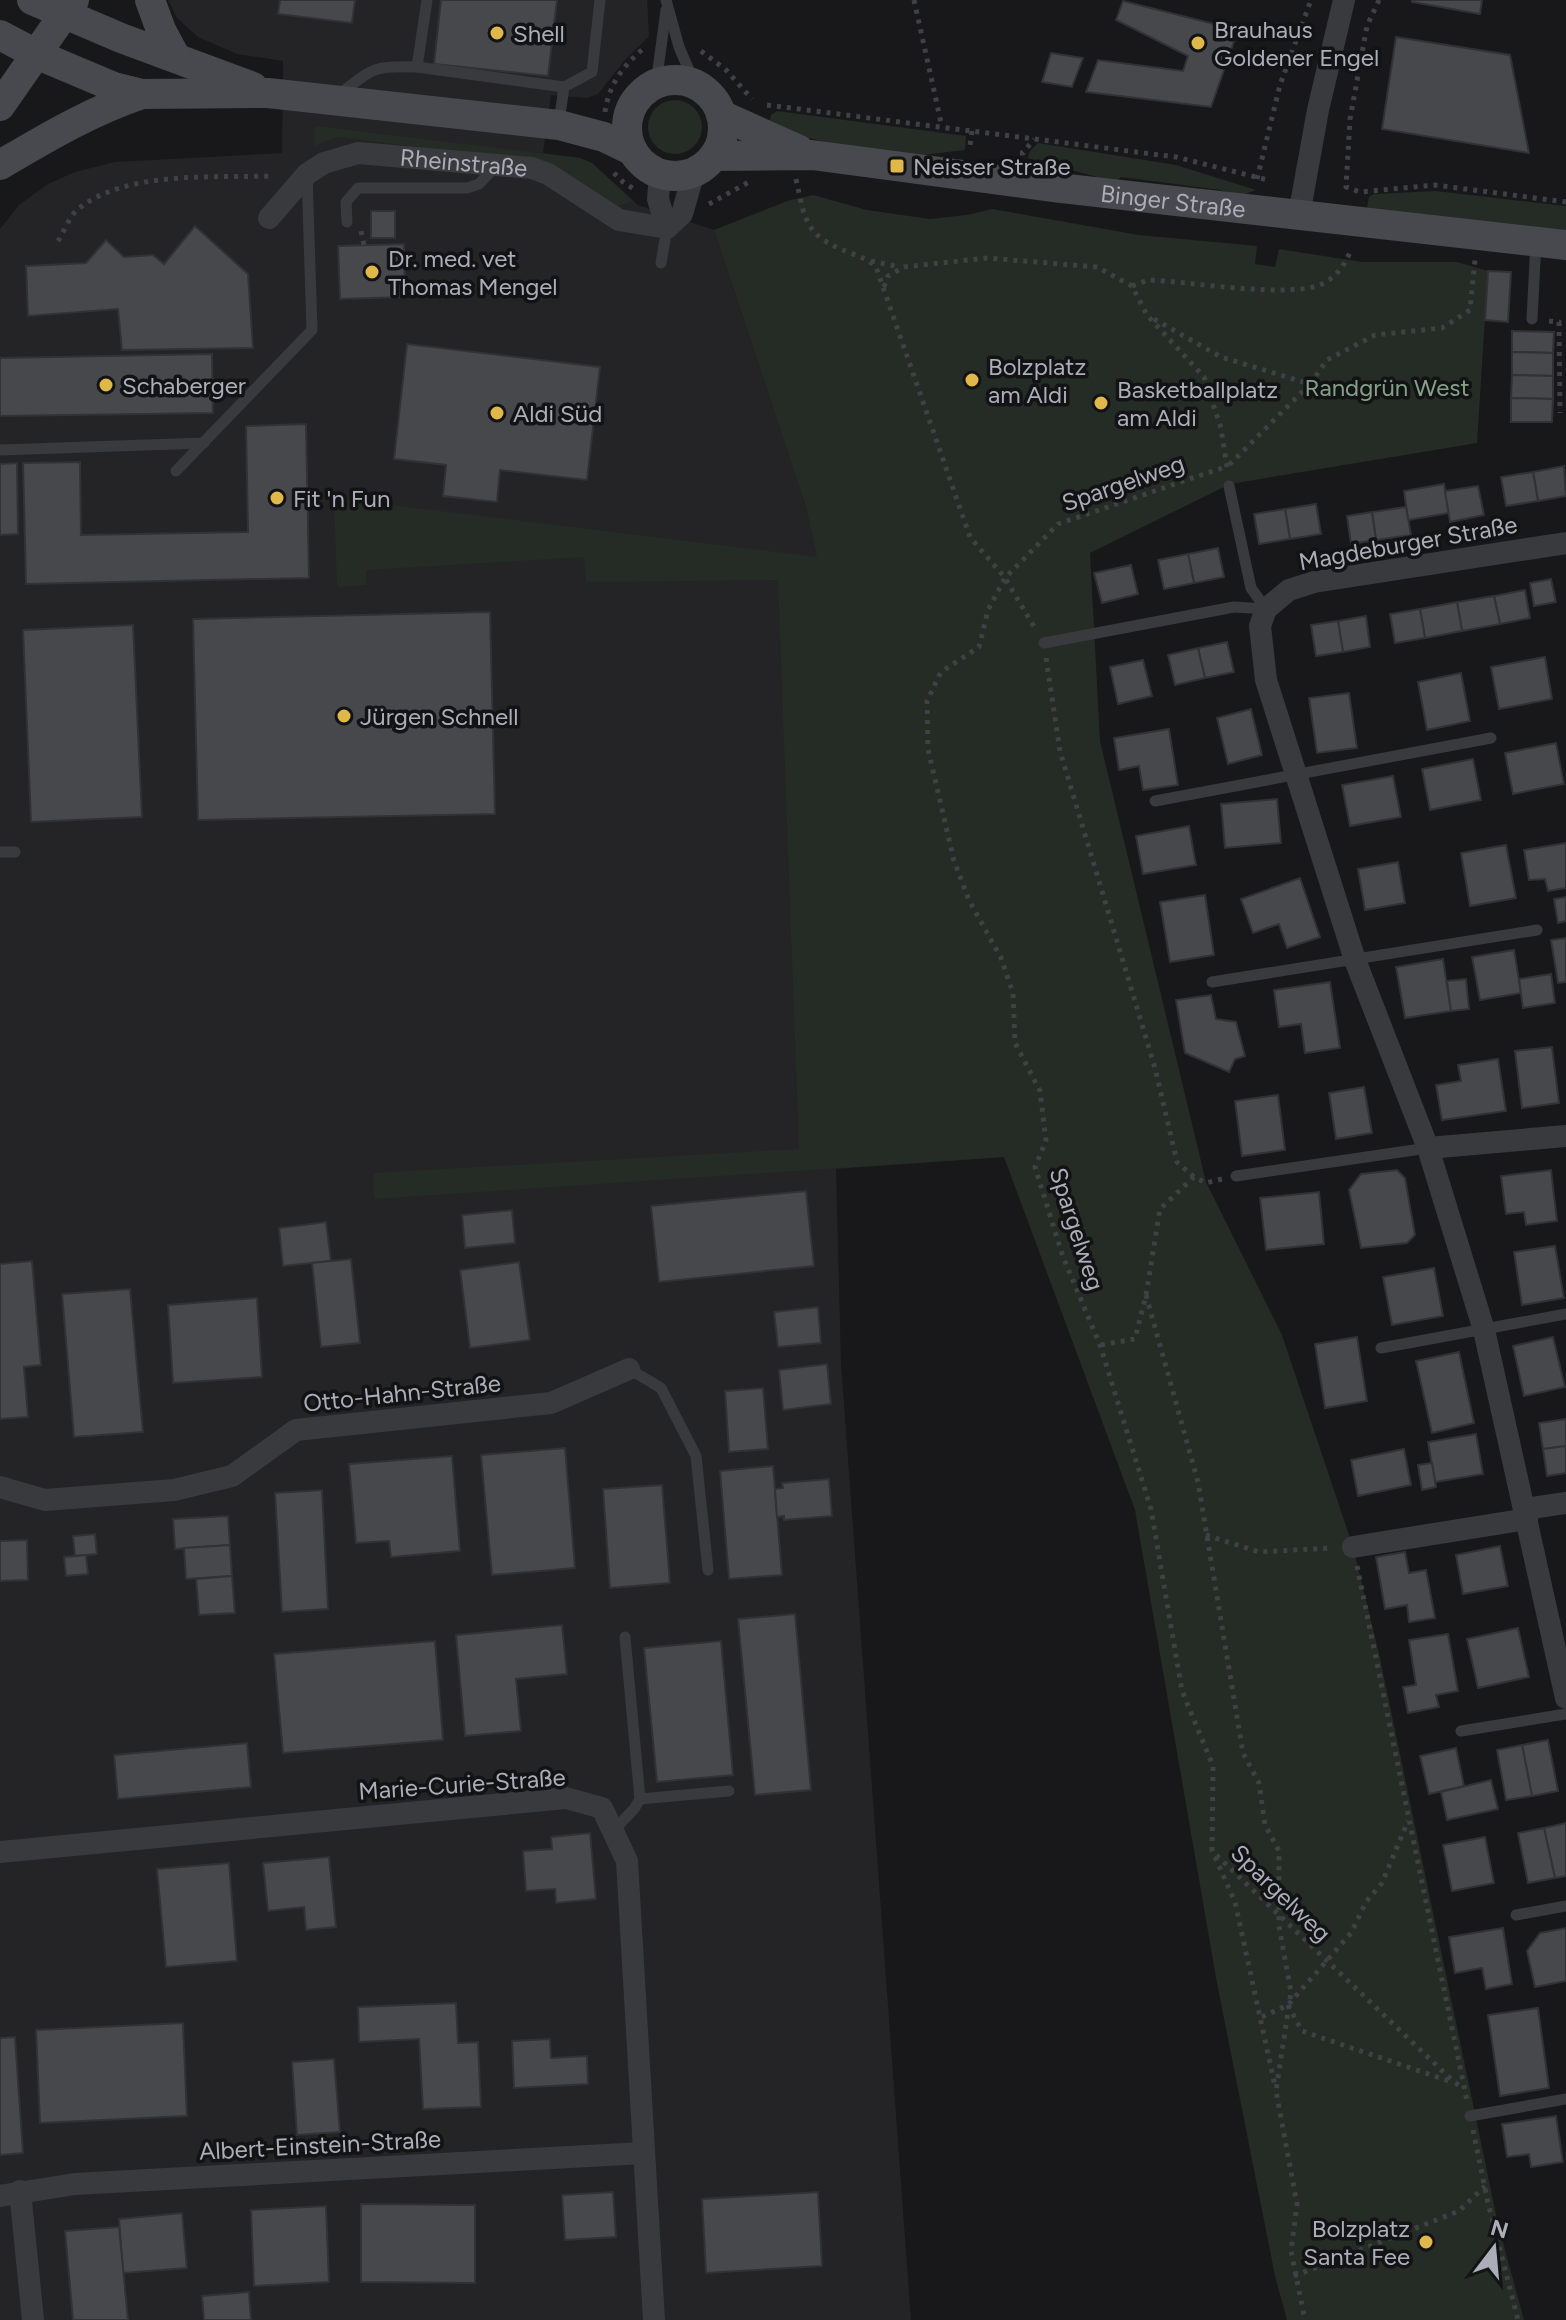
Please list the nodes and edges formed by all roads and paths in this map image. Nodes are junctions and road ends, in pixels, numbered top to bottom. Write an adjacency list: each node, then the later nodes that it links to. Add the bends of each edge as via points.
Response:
1 (32, 0): 10 (main road, Rheinstraße)
2 (150, 0): 13 (main road)
3 (427, 0): 14 (lane)
4 (600, 0): 17 (lane, via 592,72)
5 (914, 0): 26 (path)
6 (1311, 0): 39 (path, via 1280,85)
7 (1344, 0): 43 (street)
8 (1379, 0): 41 (path, via 1367,26 1350,119 1346,187 1360,192 1435,185)
9 (667, 3): 15 (lane); 16 (lane)
10 (69, 7): 12 (main road); 13 (main road, Rheinstraße)
11 (0, 35): 12 (main road, Rheinstraße)
12 (38, 55): 19 (main road, Rheinstraße); 22 (main road)
13 (176, 58): 18 (main road, Rheinstraße)
14 (417, 67): 17 (lane); 20 (lane, via 382,66)
15 (656, 84): 16 (main road); 23 (main road)
16 (695, 84): 24 (main road, Binger Straße)
17 (564, 87): 25 (lane)
18 (268, 93): 19 (main road, Rheinstraße); 20 (main road, Rheinstraße)
19 (142, 94): 33 (main road, via 63,129)
20 (331, 100): 25 (main road, Rheinstraße)
21 (763, 104): 26 (path)
22 (0, 106)
23 (632, 107): 25 (main road, Rheinstraße); 30 (main road, via 627,129)
24 (721, 115): 32 (main road, via 721,143); 35 (main road, Binger Straße, via 762,135)
25 (559, 125): 30 (main road, Rheinstraße)
26 (942, 127): 27 (path)
27 (972, 131): 28 (path); 29 (path, via 970,146)
28 (1034, 139): 31 (path, via 1023,153); 39 (path, via 1176,157)
29 (983, 148)
30 (633, 151): 37 (main road)
31 (1010, 151)
32 (704, 164): 35 (main road, Binger Straße); 37 (main road, Binger Straße, via 683,176); 46 (street, via 682,214)
33 (0, 165)
34 (497, 165): 36 (street, Rheinstraße, via 358,153); 45 (lane, via 479,184 467,188 358,188 346,202); 46 (street, Rheinstraße, via 532,168 619,220)
35 (804, 166): 43 (main road, Binger Straße); 52 (path, via 806,223 818,237)
36 (307, 174): 44 (street, Rheinstraße); 47 (path, via 149,181 103,194 75,211); 61 (lane, via 312,330)
37 (660, 174): 46 (street, via 658,199)
38 (756, 174): 42 (path, via 728,195)
39 (1257, 179): 40 (path)
40 (1268, 180)
41 (1566, 202)
42 (697, 205)
43 (1299, 215): 48 (main road, Binger Straße)
44 (269, 218)
45 (347, 222)
46 (667, 228): 53 (lane)
47 (58, 241)
48 (1536, 242): 49 (main road, Binger Straße); 58 (lane)
49 (1566, 245)
50 (1351, 250): 55 (path, via 1343,268 1322,285 1282,290 1148,280)
51 (1475, 257): 59 (path, via 1470,310 1442,328 1375,335 1327,360)
52 (870, 261): 54 (path); 56 (path)
53 (661, 263)
54 (904, 267): 55 (path, via 987,258 1032,260 1097,267); 56 (path, via 888,276)
55 (1132, 286): 57 (path)
56 (884, 287): 67 (path, via 970,537)
57 (1147, 315): 59 (path, via 1221,357); 63 (path, via 1204,377)
58 (1532, 319): 60 (path, via 1559,322)
59 (1310, 384): 63 (path)
60 (1560, 413)
61 (204, 443): 62 (lane); 64 (lane)
62 (0, 450)
63 (1227, 467): 65 (path); 67 (path, Spargelweg, via 1058,524)
64 (176, 471)
65 (1229, 486): 68 (lane, via 1251,588)
66 (1566, 543): 68 (street, Magdeburger Straße, via 1314,582 1289,590)
67 (1005, 578): 69 (path); 85 (path, Spargelweg, via 988,610 979,647 941,672 927,701 928,749 954,861 1013,993 1015,1043 1040,1091 1046,1141 1035,1167 1063,1257)
68 (1266, 609): 69 (lane, via 1234,607); 71 (street, via 1260,626 1266,680)
69 (1044, 643): 81 (path, via 1060,751 1155,1068 1177,1162)
70 (1491, 738): 71 (lane)
71 (1296, 775): 72 (lane); 76 (street)
72 (1155, 801)
73 (0, 852): 74 (lane)
74 (15, 852)
75 (1537, 930): 76 (lane)
76 (1355, 960): 77 (lane); 79 (street)
77 (1212, 982)
78 (1566, 1136): 79 (street)
79 (1428, 1148): 80 (lane); 84 (street)
80 (1236, 1176): 81 (path, via 1206,1183)
81 (1194, 1177): 82 (path, via 1160,1209)
82 (1146, 1295): 85 (path, via 1135,1339); 91 (path, via 1198,1482)
83 (1566, 1314): 84 (lane)
84 (1484, 1330): 86 (lane); 90 (street)
85 (1100, 1345): 102 (path, Spargelweg, via 1151,1509 1182,1691 1213,1766)
86 (1381, 1348)
87 (629, 1369): 88 (street, Otto-Hahn-Straße, via 551,1403 296,1430 232,1476 174,1490 45,1500); 93 (lane, via 661,1388 696,1456)
88 (0, 1487)
89 (1566, 1503): 90 (street)
90 (1526, 1514): 92 (street); 95 (street)
91 (1206, 1535): 92 (path, via 1259,1552); 106 (path, via 1243,1753 1259,1783 1265,1825 1279,1851)
92 (1353, 1547): 100 (path)
93 (708, 1570)
94 (625, 1637): 99 (lane)
95 (1565, 1685)
96 (1566, 1714): 97 (lane)
97 (1461, 1731)
98 (729, 1791): 99 (lane)
99 (640, 1799): 101 (lane)
100 (1408, 1821): 107 (path, via 1382,1883 1351,1933); 111 (path)
101 (613, 1831): 103 (street, Marie-Curie-Straße, via 602,1808 566,1798); 115 (street, Marie-Curie-Straße, via 627,1861)
102 (1212, 1851): 106 (path, Spargelweg); 109 (path, via 1235,1902)
103 (0, 1852)
104 (1566, 1906): 105 (lane)
105 (1516, 1915)
106 (1279, 1917): 107 (path, Spargelweg); 108 (path, via 1291,1992)
107 (1325, 1962): 108 (path); 110 (path, Spargelweg)
108 (1288, 2005): 109 (path); 110 (path, via 1302,2031); 112 (path)
109 (1262, 2017): 112 (path)
110 (1454, 2082): 111 (path, Spargelweg)
111 (1463, 2088): 114 (path)
112 (1276, 2091): 118 (path, via 1297,2204 1291,2251)
113 (1566, 2099): 114 (lane)
114 (1470, 2116): 116 (path)
115 (643, 2153): 117 (street, Albert-Einstein-Straße, via 75,2184); 120 (street, Marie-Curie-Straße)
116 (1485, 2185): 118 (path, via 1459,2211); 122 (path)
117 (10, 2193): 119 (street)
118 (1294, 2276): 121 (path)
119 (33, 2320)
120 (654, 2320)
121 (1305, 2320)
122 (1518, 2320)

